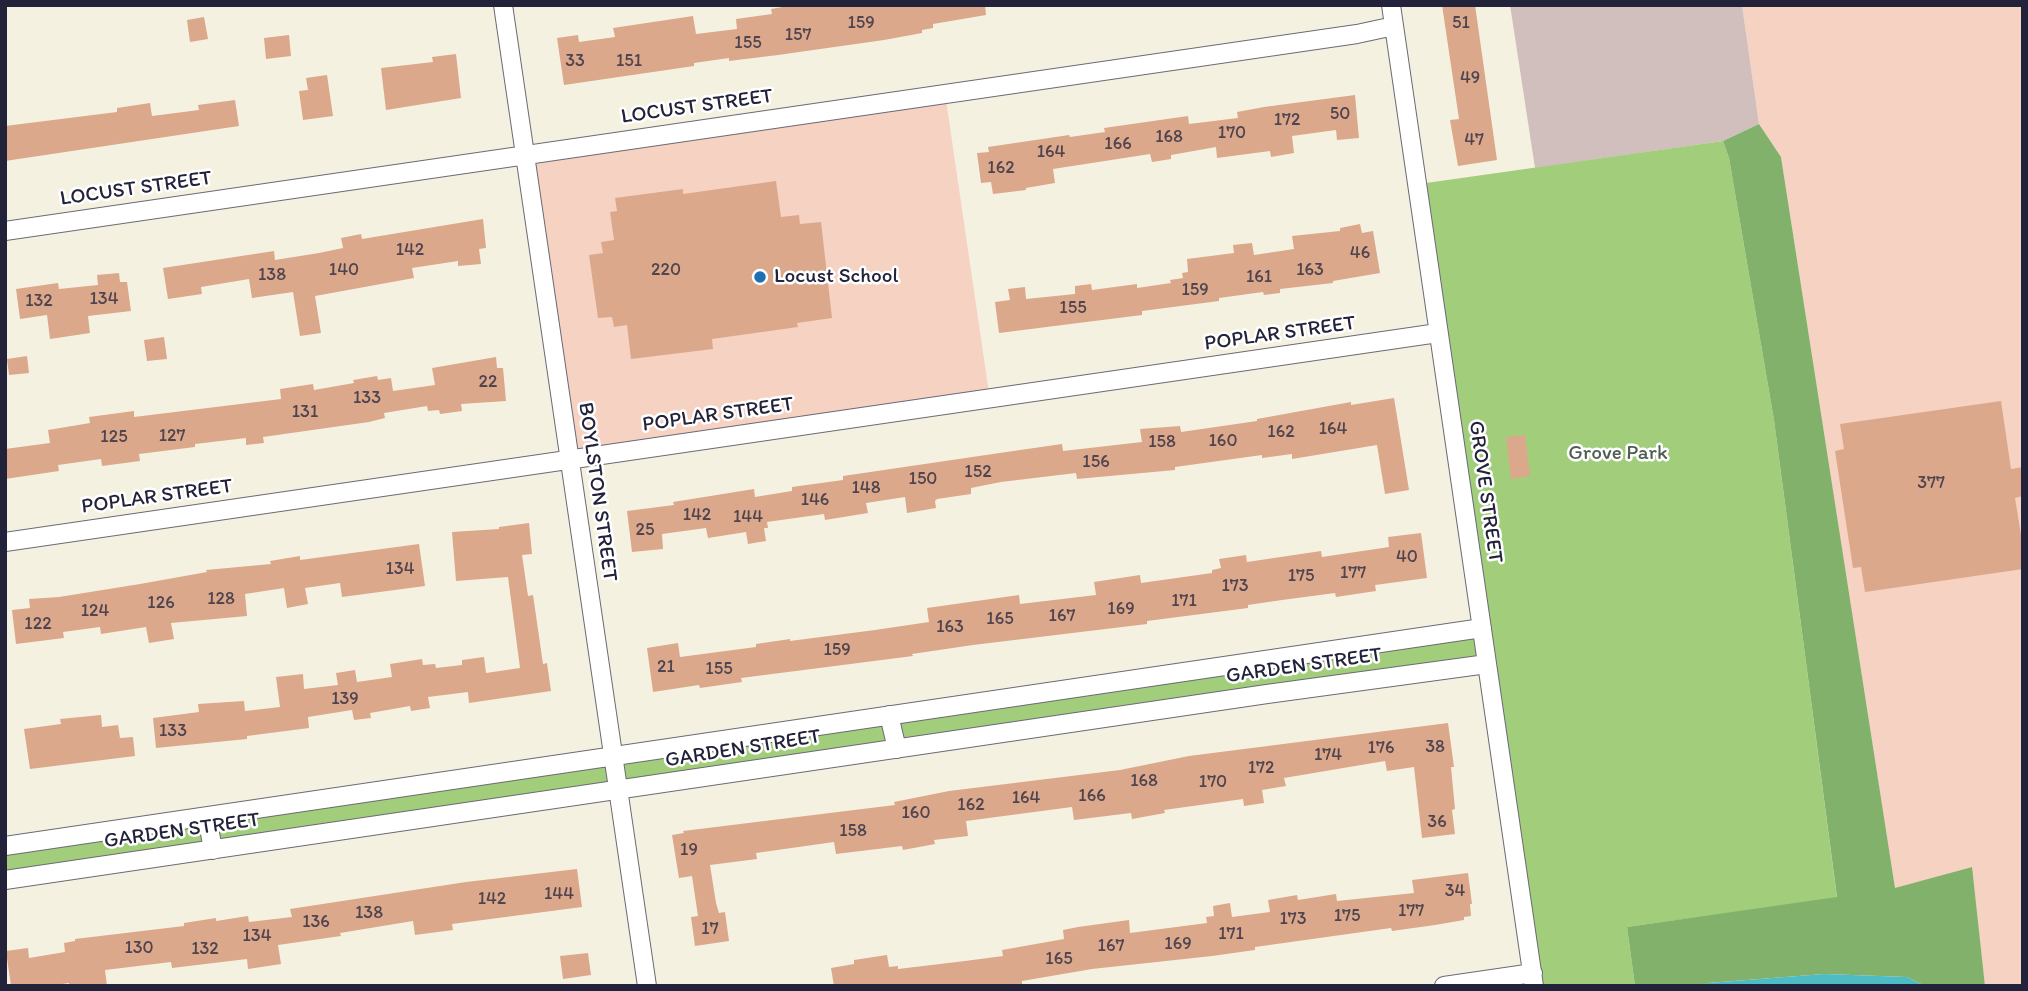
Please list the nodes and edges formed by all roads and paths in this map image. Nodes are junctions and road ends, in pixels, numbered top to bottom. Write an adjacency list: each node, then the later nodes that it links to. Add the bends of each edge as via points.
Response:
1 (503, 5): 4 (street, BOYLSTON STREET)
2 (1391, 5): 3 (street, GROVE STREET)
3 (1394, 26): 4 (street, LOCUST STREET); 6 (street, GROVE STREET)
4 (525, 155): 5 (street, LOCUST STREET); 7 (street, BOYLSTON STREET)
5 (5, 231)
6 (1438, 334): 7 (street, POPLAR STREET); 9 (street, GROVE STREET)
7 (569, 460): 8 (street, POPLAR STREET); 13 (street, BOYLSTON STREET)
8 (5, 542)
9 (1482, 628): 10 (street, GROVE STREET); 11 (street, GARDEN STREET)
10 (1487, 664): 12 (street, GARDEN STREET); 19 (street, GROVE STREET)
11 (889, 715): 12 (street); 13 (street, GARDEN STREET)
12 (897, 748): 14 (street, GARDEN STREET)
13 (613, 756): 14 (street, BOYLSTON STREET); 15 (street, GARDEN STREET)
14 (618, 790): 17 (street, GARDEN STREET); 20 (street, BOYLSTON STREET)
15 (206, 816): 16 (street, GARDEN STREET); 17 (street)
16 (5, 846)
17 (213, 849): 18 (street, GARDEN STREET)
18 (5, 880)
19 (1534, 979): 21 (street)
20 (647, 986)
21 (1444, 986)

